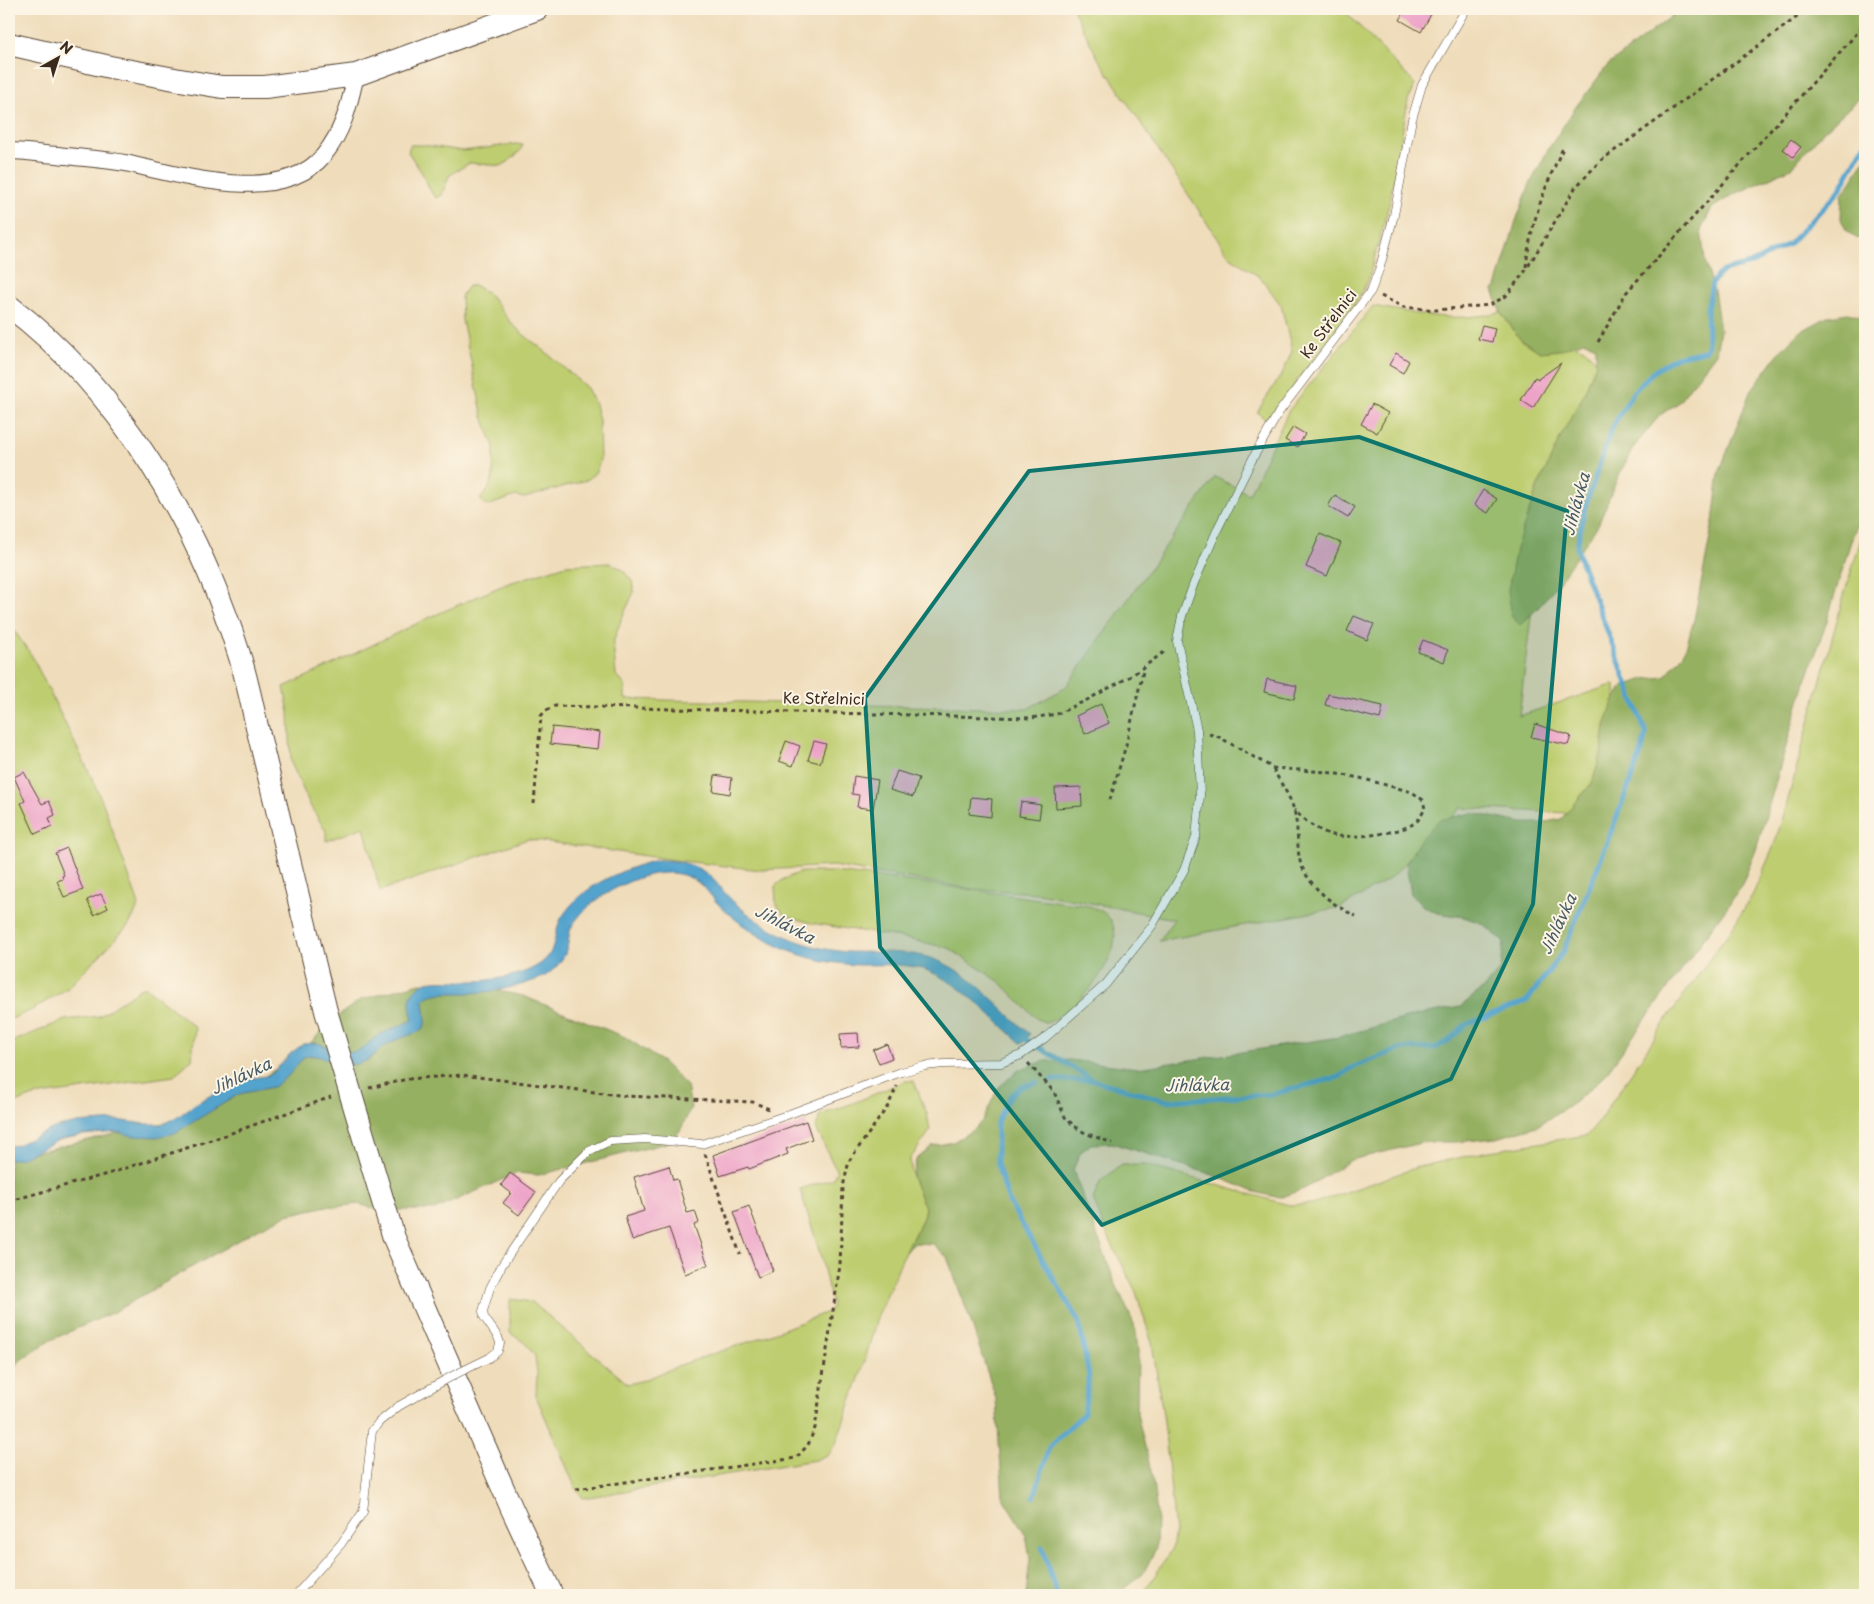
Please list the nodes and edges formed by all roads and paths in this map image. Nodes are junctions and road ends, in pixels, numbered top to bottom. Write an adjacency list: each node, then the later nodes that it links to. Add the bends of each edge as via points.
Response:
1 (537, 9): 6 (main road)
2 (1466, 9): 10 (lane, Ke Střelnici, via 1422,86 1412,119 1394,215)
3 (1808, 9): 9 (path, via 1600,160 1575,188)
4 (1865, 24): 12 (path, via 1626,293)
5 (9, 44): 6 (main road, via 110,67 222,87 265,87)
6 (356, 75): 8 (street, via 346,116 323,156 306,169 271,183 227,183 78,156)
7 (1563, 148): 9 (path, via 1542,195 1529,243)
8 (9, 152)
9 (1526, 270): 10 (path, via 1506,296 1490,305 1437,310 1403,307)
10 (1371, 291): 13 (lane, Ke Střelnici, via 1278,412 1218,528 1194,583)
11 (9, 306): 32 (main road, bridge, via 56,348 111,409 158,476 197,545 213,581 240,656 326,1011 394,1238)
12 (1598, 342)
13 (1176, 641): 14 (path, Ke Střelnici); 15 (lane, Ke Střelnici)
14 (1144, 667): 17 (path); 18 (path, Ke Střelnici, via 1057,714 1031,718 555,706 545,710 541,716)
15 (1197, 730): 16 (path, via 1219,737); 23 (lane, Ke Střelnici, via 1200,796 1196,837 1184,870 1152,926 1106,984 1045,1038)
16 (1273, 768): 19 (path); 19 (path, via 1360,778 1412,792 1423,800 1425,809 1415,824 1392,833 1350,836 1332,835 1310,825)
17 (1110, 800)
18 (534, 804)
19 (1294, 810): 22 (path, via 1300,858 1306,873 1327,898 1341,910)
20 (9, 882): 21 (path)
21 (9, 897)
22 (1356, 916)
23 (1023, 1053): 24 (lane, Ke Střelnici, via 1001,1063 944,1064); 28 (path, via 1054,1092 1065,1117 1085,1133)
24 (901, 1072): 27 (lane, Ke Střelnici); 33 (path, via 888,1106 849,1161 843,1187 840,1265 815,1428 808,1445 796,1458)
25 (364, 1089): 27 (path, via 408,1079 462,1075 626,1096 753,1102)
26 (338, 1095): 30 (path, via 111,1173)
27 (784, 1116): 29 (lane, Ke Střelnici)
28 (1112, 1143)
29 (702, 1144): 31 (path); 32 (lane, bridge, via 645,1139 610,1141 589,1151 560,1181 502,1265 490,1288 483,1311 498,1337 498,1351)
30 (9, 1201)
31 (740, 1254)
32 (454, 1375): 34 (lane, bridge, via 399,1406 372,1430 363,1512); 35 (main road)
33 (576, 1489)
34 (296, 1595)
35 (552, 1595)

